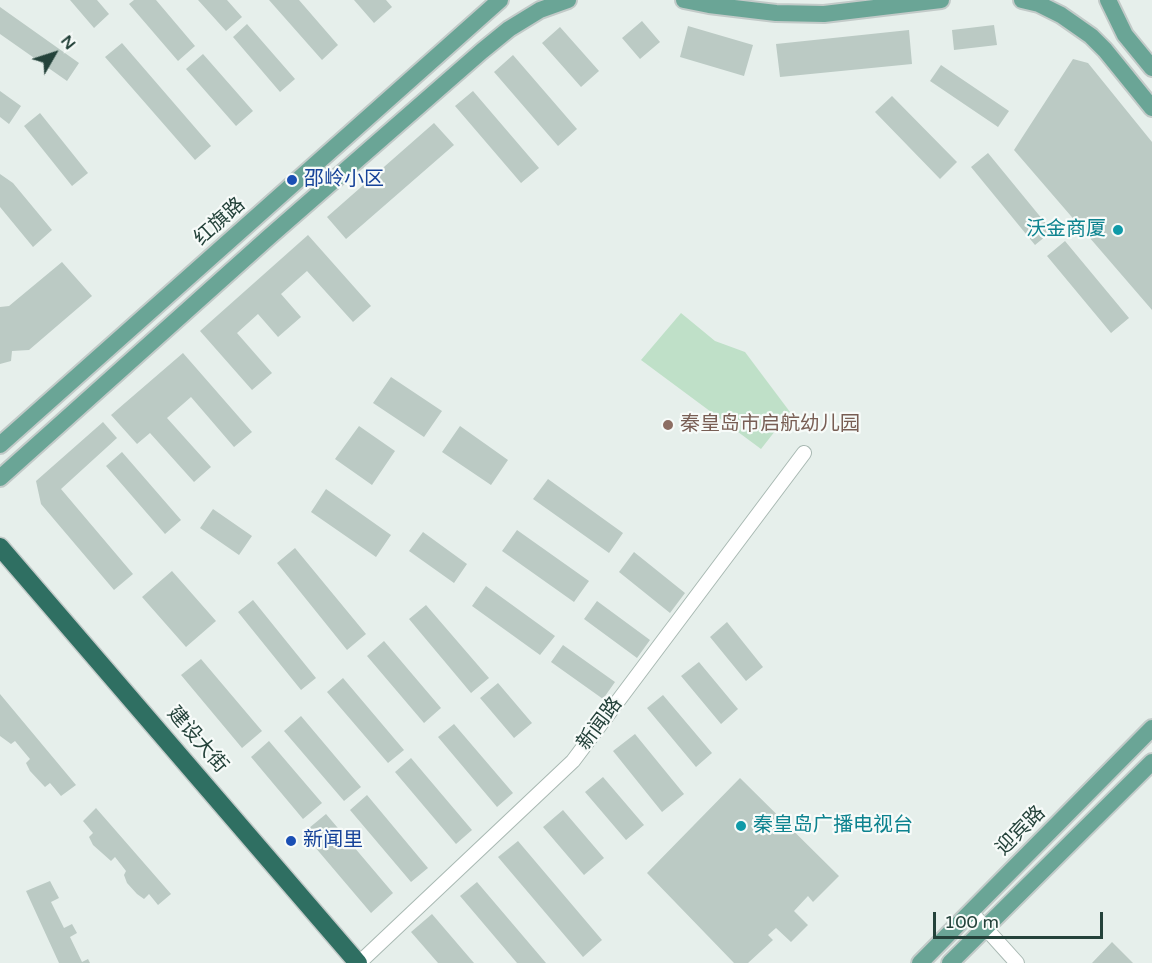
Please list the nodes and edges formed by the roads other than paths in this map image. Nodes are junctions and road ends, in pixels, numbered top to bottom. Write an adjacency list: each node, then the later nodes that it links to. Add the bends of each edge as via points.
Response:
1 (500, 0): 9 (main road, 红旗路)
2 (568, 0): 11 (main road, via 540,10 482,51)
3 (684, 0): 4 (main road, via 776,13 824,14)
4 (941, 0)
5 (1022, 0): 8 (main road, via 1061,15 1091,36)
6 (1108, 0): 7 (main road, via 1125,35)
7 (1152, 68)
8 (1152, 108)
9 (0, 445)
10 (804, 453): 17 (street, 新闻路, via 573,760)
11 (0, 478)
12 (0, 547): 17 (highway, 建设大街)
13 (1152, 728): 15 (main road, 迎宾路)
14 (1152, 762): 16 (main road)
15 (971, 912): 16 (street); 18 (main road, 迎宾路)
16 (986, 928): 19 (main road); 20 (street)
17 (359, 963)
18 (920, 963)
19 (950, 963)
20 (1017, 963)

